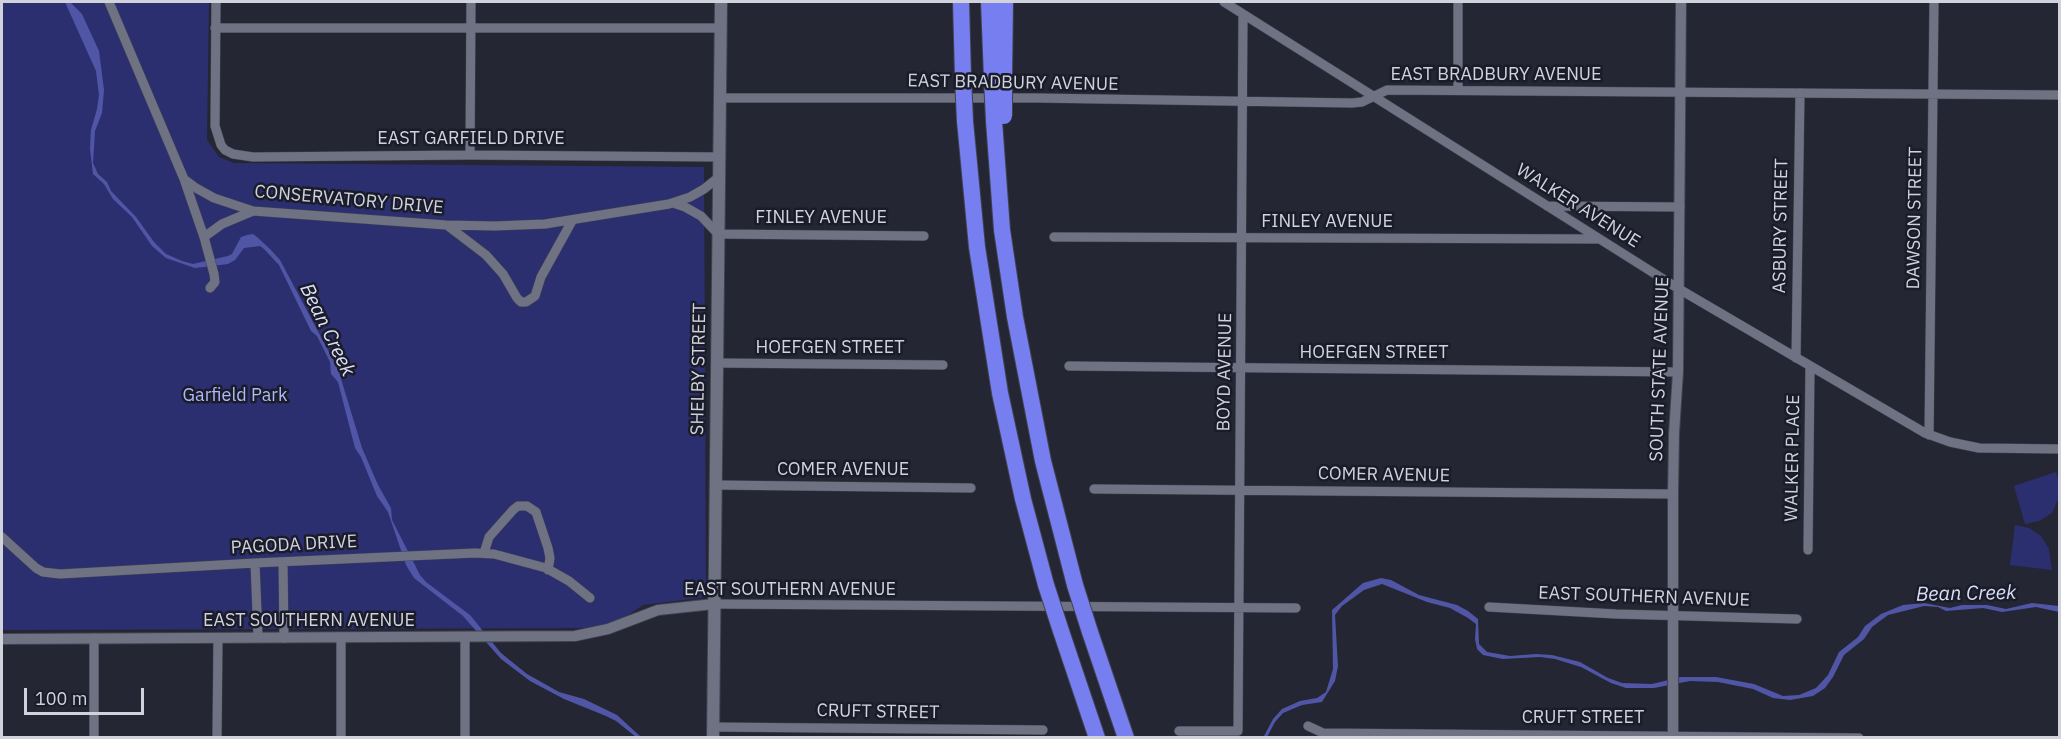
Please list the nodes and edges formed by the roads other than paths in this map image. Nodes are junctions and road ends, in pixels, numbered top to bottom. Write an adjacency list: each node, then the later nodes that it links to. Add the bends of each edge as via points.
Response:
1 (109, 2): 28 (street)
2 (216, 2): 13 (street)
3 (471, 2): 14 (street)
4 (721, 2): 15 (main road, SHELBY STREET)
5 (959, 2): 86 (highway, bridge, via 977,247 998,383 1046,585)
6 (989, 2): 16 (highway)
7 (1005, 2): 16 (highway)
8 (1224, 2): 12 (street, WALKER AVENUE)
9 (1458, 2): 17 (street)
10 (1681, 2): 18 (street, SOUTH STATE AVENUE)
11 (1934, 2): 20 (street, DAWSON STREET)
12 (1244, 14): 22 (street, WALKER AVENUE); 24 (street, BOYD AVENUE)
13 (215, 28): 14 (street); 25 (street, EAST GARFIELD DRIVE, via 214,126 225,150 233,154)
14 (471, 28): 15 (street); 25 (street)
15 (721, 28): 23 (main road, SHELBY STREET)
16 (998, 78): 87 (highway, bridge, via 1002,230 1013,310 1049,486 1075,585)
17 (1458, 90): 18 (street, EAST BRADBURY AVENUE); 22 (street, EAST BRADBURY AVENUE, via 1387,90)
18 (1681, 92): 19 (street, EAST BRADBURY AVENUE); 31 (street, SOUTH STATE AVENUE)
19 (1800, 93): 20 (street, EAST BRADBURY AVENUE); 43 (street, ASBURY STREET)
20 (1933, 94): 21 (street, EAST BRADBURY AVENUE); 50 (street, DAWSON STREET)
21 (2060, 95)
22 (1372, 97): 24 (street, EAST BRADBURY AVENUE, via 1352,103); 30 (street, WALKER AVENUE)
23 (720, 98): 24 (street, EAST BRADBURY AVENUE); 26 (main road, SHELBY STREET)
24 (1243, 102): 39 (street, BOYD AVENUE)
25 (470, 155): 26 (street, EAST GARFIELD DRIVE)
26 (719, 157): 27 (main road, SHELBY STREET)
27 (719, 177): 29 (street, CONSERVATORY DRIVE, via 690,197); 35 (main road, SHELBY STREET)
28 (184, 179): 32 (street, CONSERVATORY DRIVE, via 214,198); 37 (street)
29 (673, 203): 33 (street, CONSERVATORY DRIVE); 35 (street, via 701,216)
30 (1547, 206): 31 (street); 40 (street, WALKER AVENUE)
31 (1680, 207): 42 (street, SOUTH STATE AVENUE)
32 (253, 211): 34 (street, CONSERVATORY DRIVE); 37 (street, via 222,224)
33 (572, 221): 34 (street, CONSERVATORY DRIVE); 34 (street, via 541,277 535,296 526,303 517,298 510,282 486,255)
34 (446, 225)
35 (718, 234): 36 (street, FINLEY AVENUE); 44 (main road, SHELBY STREET)
36 (924, 236)
37 (204, 237): 41 (street, via 215,282)
38 (1054, 237): 39 (street, FINLEY AVENUE)
39 (1242, 239): 40 (street, FINLEY AVENUE); 48 (street, BOYD AVENUE)
40 (1599, 239): 42 (street, WALKER AVENUE)
41 (210, 288)
42 (1679, 290): 43 (street, WALKER AVENUE); 49 (street, SOUTH STATE AVENUE)
43 (1796, 358): 47 (street, WALKER AVENUE)
44 (717, 363): 45 (street, HOEFGEN STREET); 52 (main road, SHELBY STREET)
45 (943, 365)
46 (1069, 366): 48 (street, HOEFGEN STREET)
47 (1810, 367): 50 (street, WALKER AVENUE); 58 (street, WALKER PLACE)
48 (1241, 368): 49 (street, HOEFGEN STREET); 55 (street, BOYD AVENUE)
49 (1678, 372): 56 (street, SOUTH STATE AVENUE)
50 (1929, 435): 51 (street, WALKER AVENUE, via 1979,448)
51 (2060, 449)
52 (716, 485): 53 (street, COMER AVENUE); 64 (main road, SHELBY STREET)
53 (971, 488)
54 (1094, 489): 55 (street, COMER AVENUE)
55 (1239, 490): 56 (street, COMER AVENUE); 66 (street, BOYD AVENUE)
56 (1673, 494): 68 (street, SOUTH STATE AVENUE)
57 (2, 537): 61 (street, PAGODA DRIVE, via 36,568 52,574)
58 (1808, 550)
59 (484, 553): 60 (street, PAGODA DRIVE); 62 (street, PAGODA DRIVE); 62 (street, via 489,537 513,510 527,506 536,512 548,548)
60 (283, 562): 61 (street, PAGODA DRIVE); 75 (street)
61 (255, 563): 70 (street)
62 (548, 570): 63 (street, PAGODA DRIVE)
63 (590, 598)
64 (714, 604): 66 (street, EAST SOUTHERN AVENUE); 72 (street, EAST SOUTHERN AVENUE, via 658,610 586,634); 80 (main road, SHELBY STREET)
65 (1489, 607): 68 (street, EAST SOUTHERN AVENUE)
66 (1239, 608): 67 (street, EAST SOUTHERN AVENUE); 79 (street, BOYD AVENUE, via 1238,731)
67 (1296, 608)
68 (1674, 616): 69 (street, EAST SOUTHERN AVENUE); 81 (street, SOUTH STATE AVENUE)
69 (1797, 619)
70 (258, 637): 74 (street, EAST SOUTHERN AVENUE); 75 (street, EAST SOUTHERN AVENUE)
71 (341, 637): 72 (street, EAST SOUTHERN AVENUE); 75 (street, EAST SOUTHERN AVENUE); 84 (street)
72 (470, 637): 85 (street)
73 (94, 638): 74 (street, EAST SOUTHERN AVENUE); 76 (street, EAST SOUTHERN AVENUE); 82 (street)
74 (218, 638): 83 (street)
75 (284, 638)
76 (2, 639)
77 (1308, 726): 81 (street, CRUFT STREET, via 1323,733)
78 (1043, 730): 80 (street, CRUFT STREET)
79 (1179, 731)
80 (713, 732)
81 (1673, 737): 88 (street, CRUFT STREET)
82 (94, 738)
83 (218, 738)
84 (341, 738)
85 (465, 738)
86 (1097, 738)
87 (1126, 738)
88 (1859, 738)

